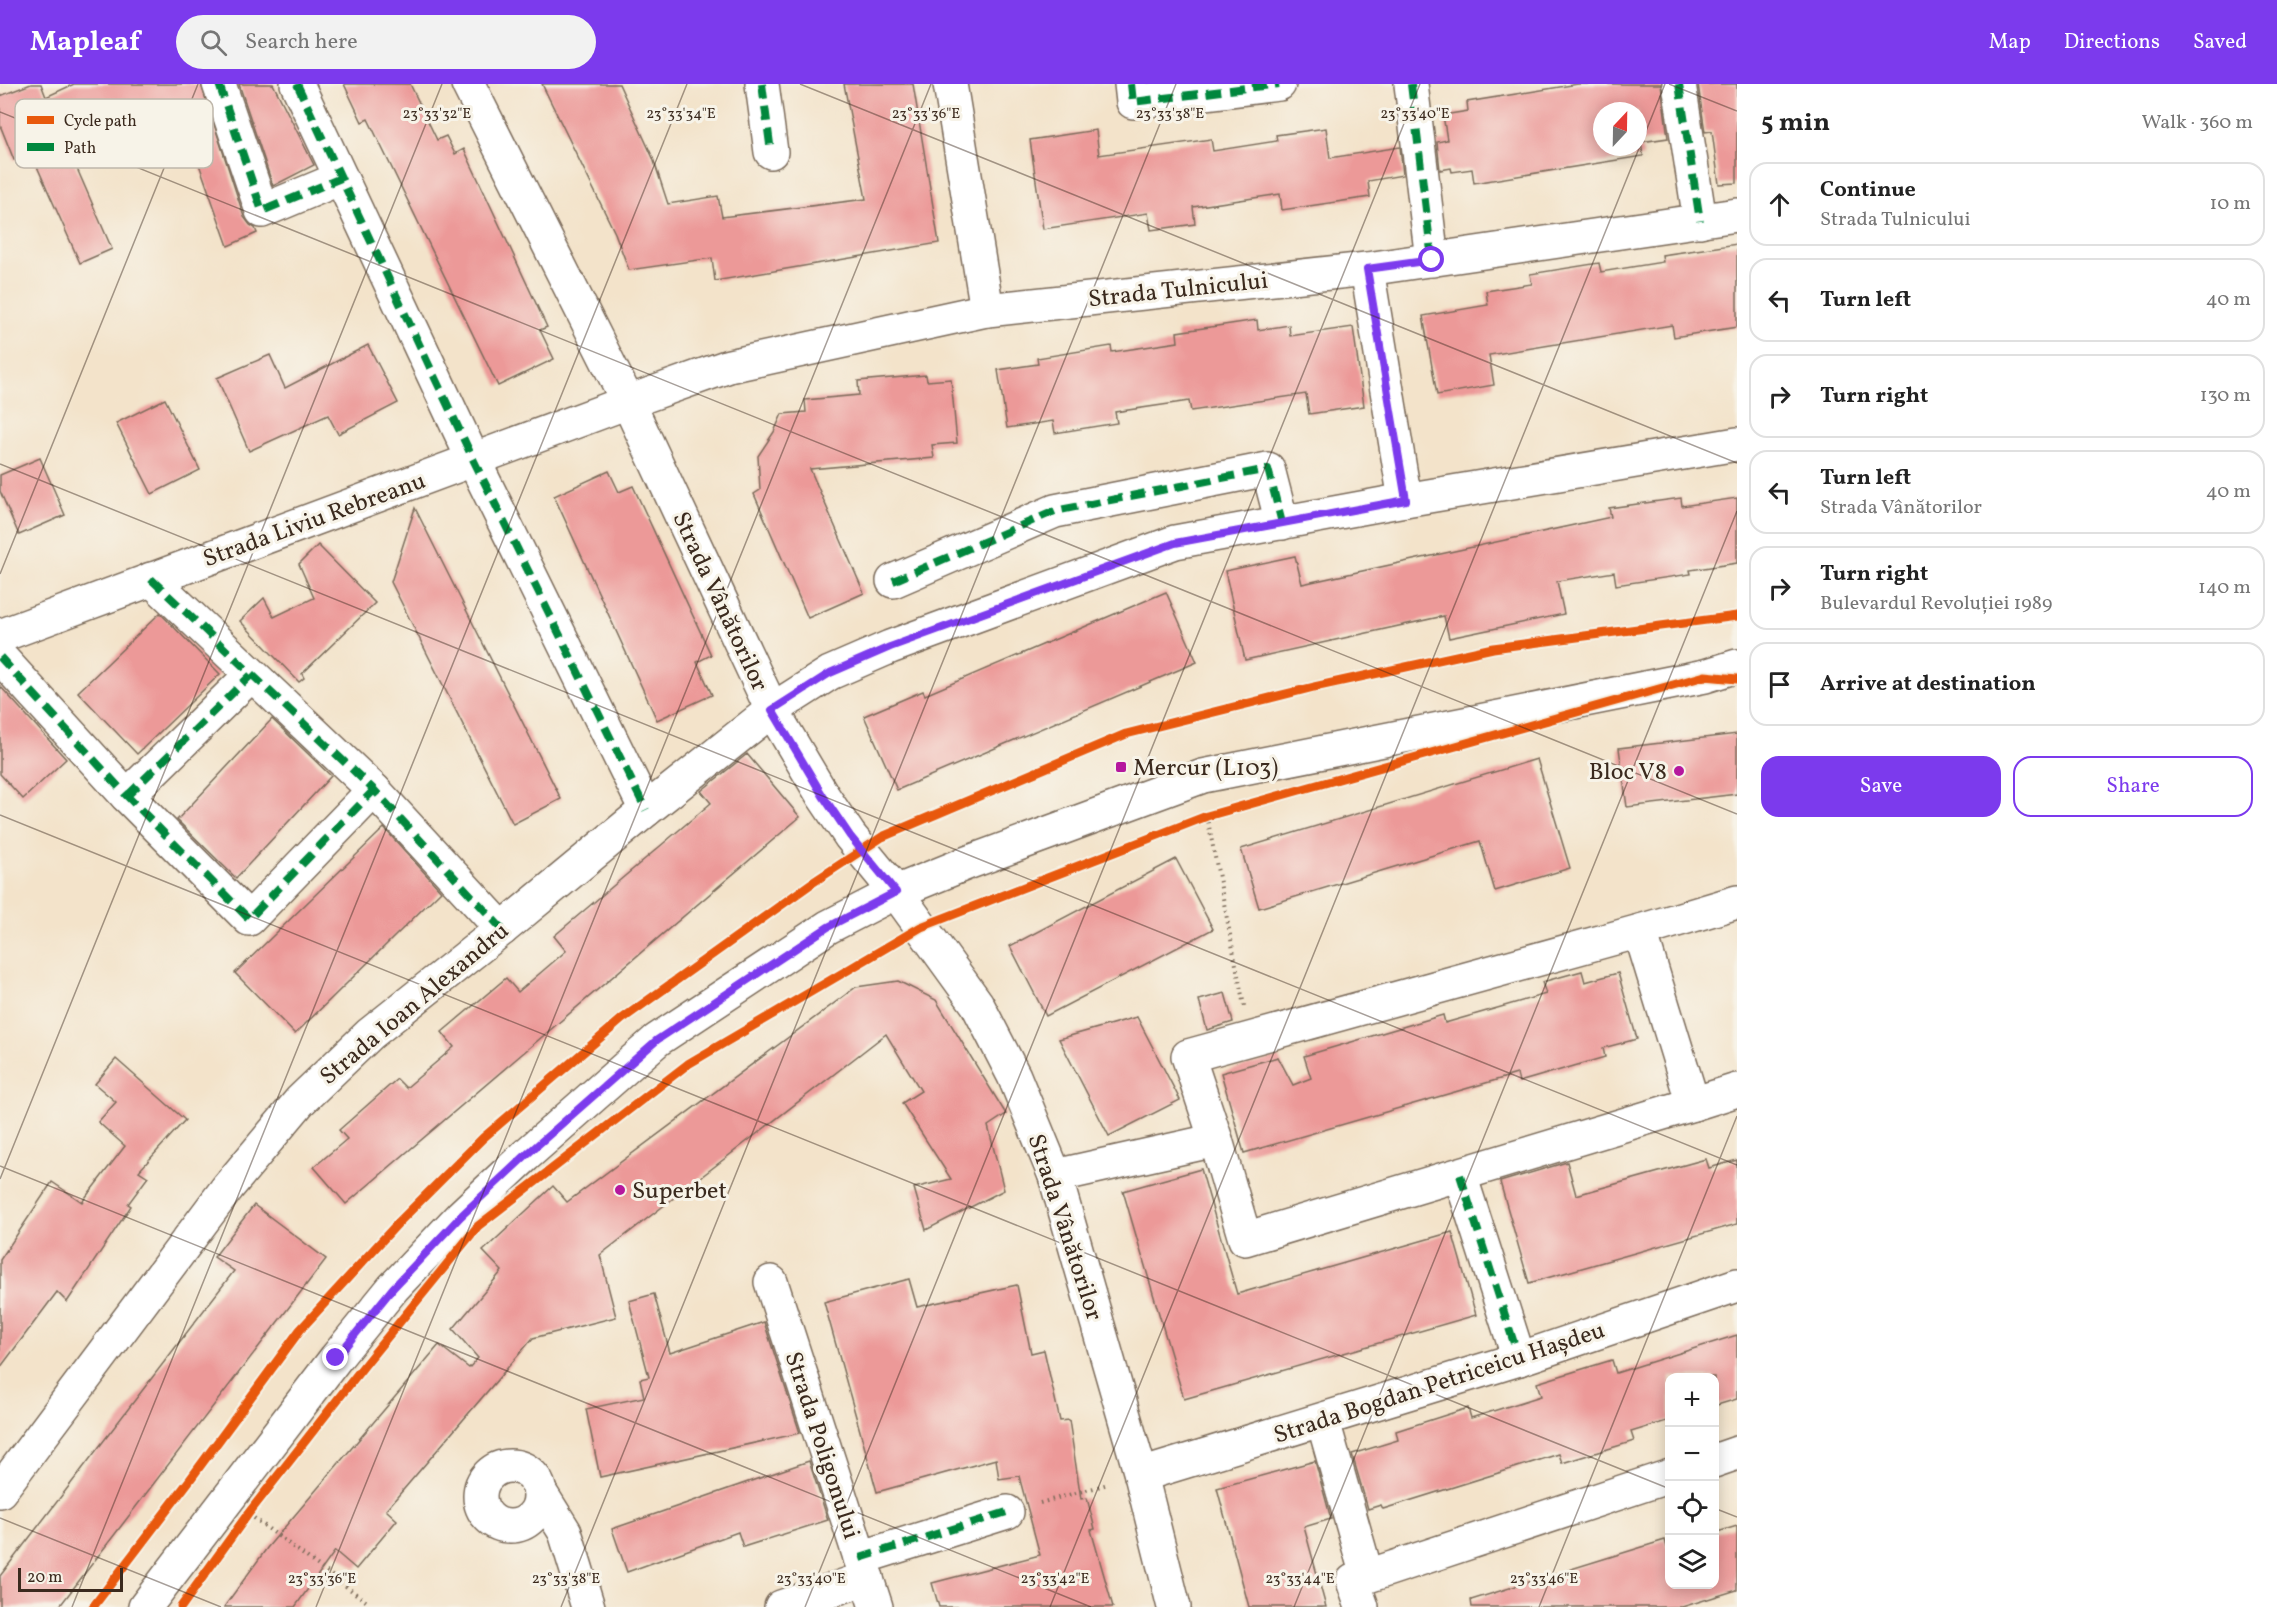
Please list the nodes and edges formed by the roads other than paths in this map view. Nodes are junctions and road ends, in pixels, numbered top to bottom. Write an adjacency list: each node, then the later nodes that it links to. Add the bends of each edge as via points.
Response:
1 (219, 84): 11 (street, via 262,212)
2 (297, 84): 11 (street)
3 (468, 84): 17 (street, Strada Vânătorilor)
4 (762, 84): 10 (street)
5 (950, 84): 16 (street)
6 (1131, 84): 7 (street, via 1133,102)
7 (1279, 84)
8 (1411, 84): 14 (street)
9 (1678, 84): 13 (street)
10 (771, 152)
11 (341, 178): 19 (street)
12 (1737, 215): 13 (street, Strada Tulnicului)
13 (1701, 221): 14 (street, Strada Tulnicului)
14 (1432, 260): 15 (street, Strada Tulnicului)
15 (1367, 269): 16 (street, Strada Tulnicului); 20 (street)
16 (987, 309): 17 (street, Strada Tulnicului, via 729,366)
17 (628, 402): 19 (street, Strada Liviu Rebreanu); 29 (street, Strada Vânătorilor)
18 (1737, 444): 20 (street, Strada Ioan Alexandru)
19 (473, 459): 22 (street, Strada Liviu Rebreanu); 32 (street)
20 (1406, 500): 21 (street, Strada Ioan Alexandru)
21 (1282, 523): 23 (street, via 1268,468 1055,511); 29 (street, Strada Ioan Alexandru, via 1175,543 901,643 830,673)
22 (151, 579): 24 (street, Strada Liviu Rebreanu); 27 (street)
23 (893, 581)
24 (0, 636)
25 (0, 657): 31 (street)
26 (1737, 666): 28 (street)
27 (252, 675): 30 (street); 31 (street)
28 (1721, 675): 33 (street, via 1203,776)
29 (772, 710): 32 (street, Strada Ioan Alexandru); 33 (street, Strada Vânătorilor, via 850,836)
30 (374, 790): 31 (street, via 249,919); 35 (street)
31 (127, 796)
32 (646, 810): 35 (street, Strada Ioan Alexandru)
33 (896, 892): 41 (street, Strada Vânătorilor, via 977,1004 1014,1076); 57 (street, via 828,927 657,1040 469,1209 393,1288 336,1358)
34 (1737, 902): 36 (street)
35 (502, 929): 50 (street, Strada Ioan Alexandru, via 370,1034 300,1101 228,1187)
36 (1640, 931): 38 (street); 39 (street, via 1188,1056)
37 (1737, 1090): 38 (street)
38 (1693, 1104): 40 (street)
39 (1216, 1140): 40 (street, via 1245,1239); 41 (street)
40 (1460, 1175): 44 (street)
41 (1055, 1176): 48 (street, Strada Vânătorilor)
42 (771, 1282): 55 (street, Strada Poligonului)
43 (1737, 1285): 44 (street, Strada Bogdan Petriceicu Hașdeu)
44 (1519, 1359): 45 (street, Strada Bogdan Petriceicu Hașdeu)
45 (1323, 1420): 48 (street, Strada Bogdan Petriceicu Hașdeu); 56 (street)
46 (1737, 1453): 47 (street)
47 (1719, 1459)
48 (1140, 1475): 60 (street, Strada Vânătorilor)
49 (1665, 1478): 56 (street)
50 (0, 1491)
51 (540, 1492): 53 (street, via 534,1515); 53 (street, via 531,1474 514,1466 494,1470 482,1484 481,1505 491,1518 505,1526); 54 (street)
52 (1007, 1512): 55 (street)
53 (526, 1521): 54 (street)
54 (565, 1532): 58 (street)
55 (868, 1581): 59 (street)
56 (1364, 1592)
57 (146, 1607)
58 (588, 1607)
59 (781, 1607)
60 (1174, 1607)

